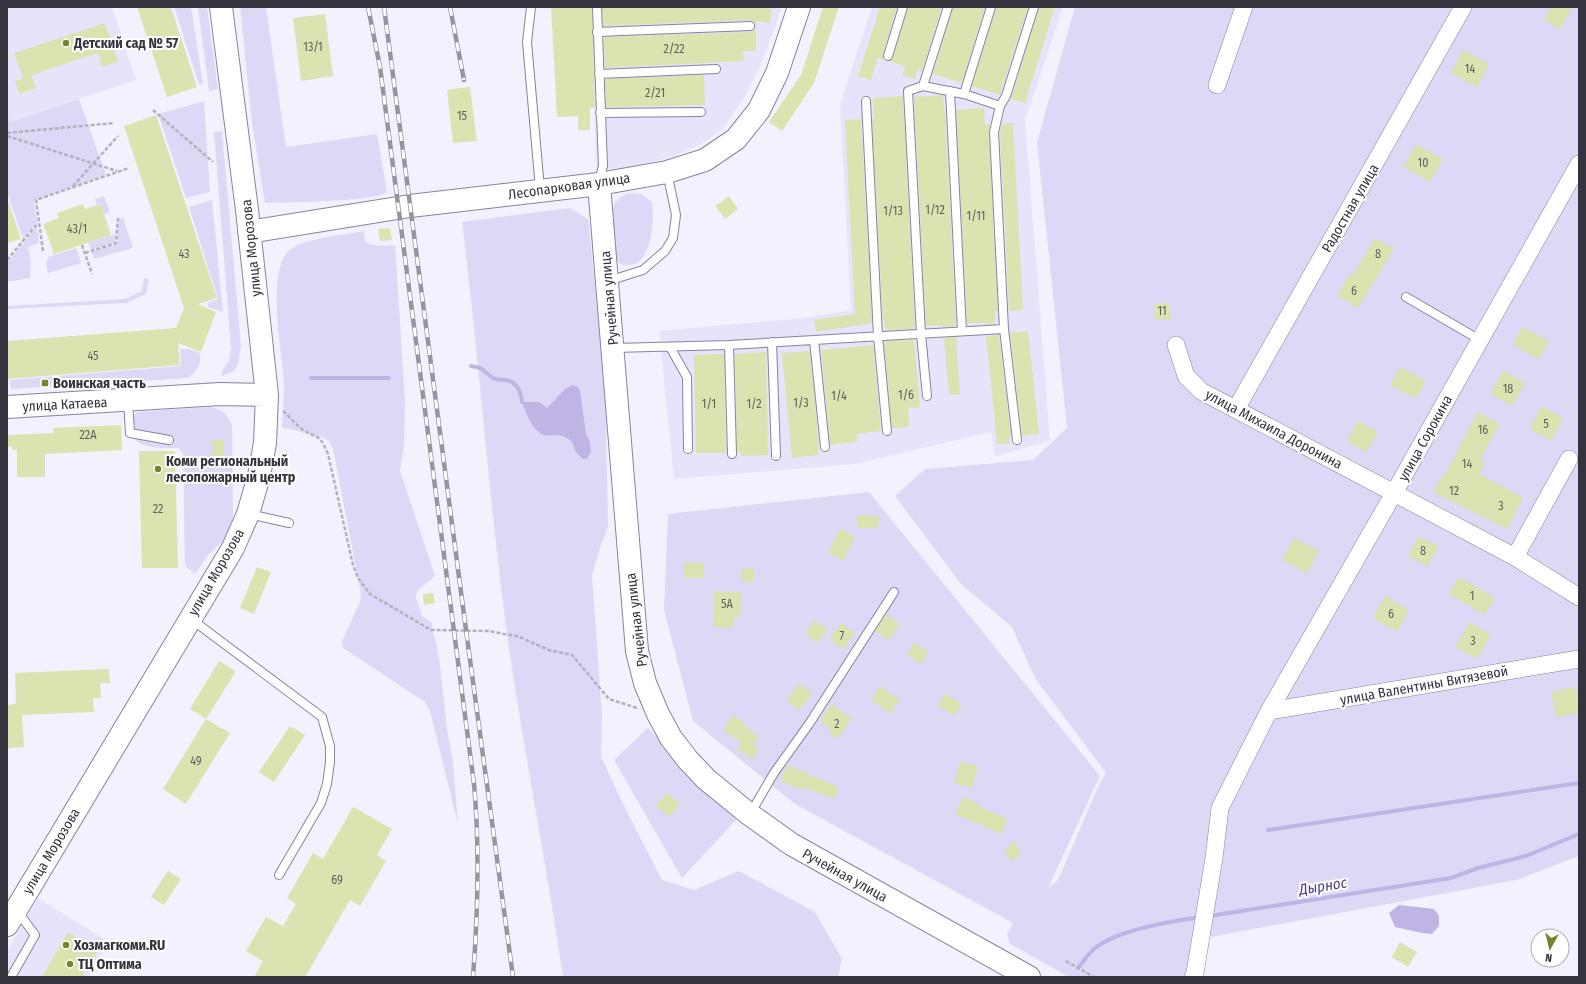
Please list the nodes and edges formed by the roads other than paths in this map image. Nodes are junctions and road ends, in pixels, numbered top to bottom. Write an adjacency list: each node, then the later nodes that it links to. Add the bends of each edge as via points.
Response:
1 (221, 7): 28 (street, улица Морозова)
2 (531, 7): 27 (lane, via 527,42)
3 (597, 7): 12 (lane)
4 (799, 7): 25 (street, Лесопарковая улица, via 777,73 759,110 736,139 705,160)
5 (903, 7): 13 (lane)
6 (948, 7): 17 (lane)
7 (991, 7): 19 (lane)
8 (1034, 7): 21 (lane, via 1006,96)
9 (1244, 7): 16 (street)
10 (1463, 7): 46 (street, Радостная улица)
11 (750, 26): 12 (lane)
12 (598, 32): 15 (lane)
13 (888, 56)
14 (716, 69): 15 (lane)
15 (599, 74): 23 (lane)
16 (1216, 85)
17 (922, 86): 18 (lane); 33 (lane, via 908,91)
18 (950, 91): 19 (lane); 32 (lane)
19 (964, 94): 21 (lane)
20 (866, 101): 34 (lane)
21 (1000, 106): 31 (lane, via 994,132)
22 (701, 112): 23 (lane)
23 (600, 113): 26 (lane, via 603,166)
24 (1579, 164): 36 (street, улица Сорокина)
25 (667, 172): 26 (street, Лесопарковая улица); 29 (lane, via 676,215 673,238 666,251 642,270)
26 (599, 184): 27 (street, Лесопарковая улица); 29 (street, Ручейная улица)
27 (540, 190): 28 (street, Лесопарковая улица, via 410,206)
28 (249, 232): 42 (street, улица Морозова)
29 (608, 281): 41 (street, Ручейная улица)
30 (1406, 297): 36 (lane)
31 (1004, 329): 32 (lane); 49 (lane)
32 (962, 331): 33 (lane)
33 (921, 334): 34 (lane); 43 (lane)
34 (878, 336): 35 (lane); 47 (lane)
35 (814, 340): 37 (lane); 50 (lane)
36 (1480, 340): 55 (street, улица Сорокина)
37 (772, 342): 38 (lane); 53 (lane)
38 (729, 345): 40 (lane); 52 (lane)
39 (1176, 345): 46 (street, улица Михаила Доронина, via 1186,376 1201,391)
40 (670, 347): 41 (lane); 51 (lane, via 687,377)
41 (613, 348): 64 (street, Ручейная улица, via 637,651 645,683 671,738 688,760 706,779)
42 (267, 395): 44 (street, улица Катаева, via 220,394); 56 (street, улица Морозова, via 263,457)
43 (927, 396)
44 (128, 400): 45 (street, улица Катаева); 48 (lane, via 130,433)
45 (7, 407)
46 (1236, 409): 55 (street, улица Михаила Доронина)
47 (887, 431)
48 (169, 440)
49 (1017, 440)
50 (825, 447)
51 (688, 449)
52 (732, 454)
53 (776, 456)
54 (1570, 459): 58 (street)
55 (1394, 493): 58 (street, улица Михаила Доронина); 63 (street, улица Сорокина)
56 (248, 514): 57 (lane); 61 (street, улица Морозова, via 233,548)
57 (289, 523)
58 (1515, 557): 60 (street, улица Михаила Доронина)
59 (894, 592): 64 (lane)
60 (1579, 597)
61 (190, 618): 65 (lane, via 322,717 330,746 327,784 321,803); 66 (street, улица Морозова)
62 (1579, 659): 63 (street, улица Валентины Витязевой)
63 (1269, 711): 69 (street, улица Сорокина, via 1220,808)
64 (749, 814): 68 (street, Ручейная улица, via 791,844)
65 (279, 875)
66 (12, 917): 67 (lane, via 35,935)
67 (10, 977)
68 (1030, 977)
69 (1193, 977)

